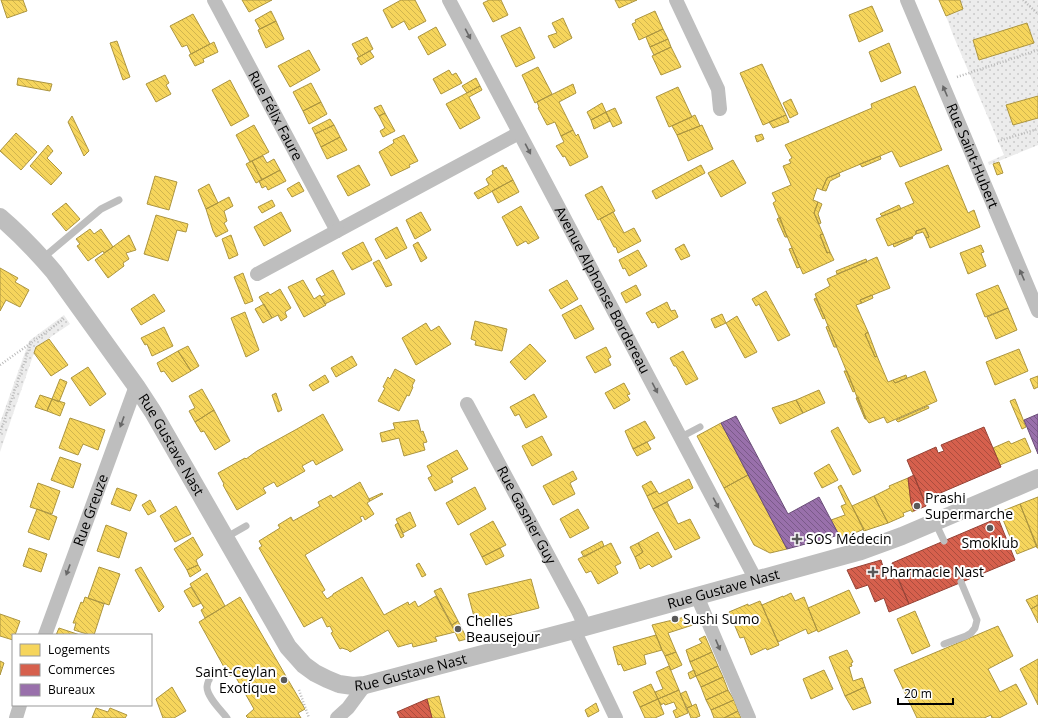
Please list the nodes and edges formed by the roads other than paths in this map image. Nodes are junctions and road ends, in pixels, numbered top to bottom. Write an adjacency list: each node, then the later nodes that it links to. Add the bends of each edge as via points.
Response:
1 (214, 0): 9 (street, Rue Félix Faure)
2 (449, 0): 6 (street, Avenue Alphonse Bordereau, one-way to 6)
3 (676, 0): 5 (street, via 718,89)
4 (908, 0): 12 (street, Rue Saint-Hubert, one-way to 4)
5 (720, 109)
6 (519, 133): 9 (street); 16 (street, Avenue Alphonse Bordereau, one-way to 16)
7 (119, 200): 10 (lane, via 100,209)
8 (1, 221): 10 (street, Rue Gustave Nast, via 19,234)
9 (337, 231): 11 (street)
10 (43, 258): 13 (street, Rue Gustave Nast)
11 (257, 274)
12 (1038, 311)
13 (136, 386): 20 (street, Rue Gustave Nast); 26 (street, Rue Greuze, one-way to 26)
14 (467, 404): 25 (street, Rue Gasnier Guy, via 578,611)
15 (700, 427): 16 (lane)
16 (681, 437): 22 (street, Avenue Alphonse Bordereau, one-way to 22)
17 (1038, 478): 18 (street, Rue Gustave Nast)
18 (935, 522): 21 (lane); 22 (street, Rue Gustave Nast, via 862,551)
19 (246, 526): 20 (lane)
20 (225, 538): 29 (street, Rue Gustave Nast, via 295,656 315,673 339,684)
21 (944, 541)
22 (756, 580): 24 (street, Rue Gustave Nast)
23 (961, 582): 27 (lane, via 976,616 975,628 966,636)
24 (697, 596): 25 (street, Rue Gustave Nast); 35 (street, one-way to 35)
25 (580, 628): 29 (street, Rue Gustave Nast); 34 (street, Rue Gasnier Guy)
26 (45, 634)
27 (944, 644)
28 (208, 680): 32 (lane, via 207,687 211,699)
29 (366, 685): 33 (street)
30 (20, 706): 31 (street)
31 (16, 718)
32 (227, 718)
33 (337, 718)
34 (616, 718)
35 (749, 718)

